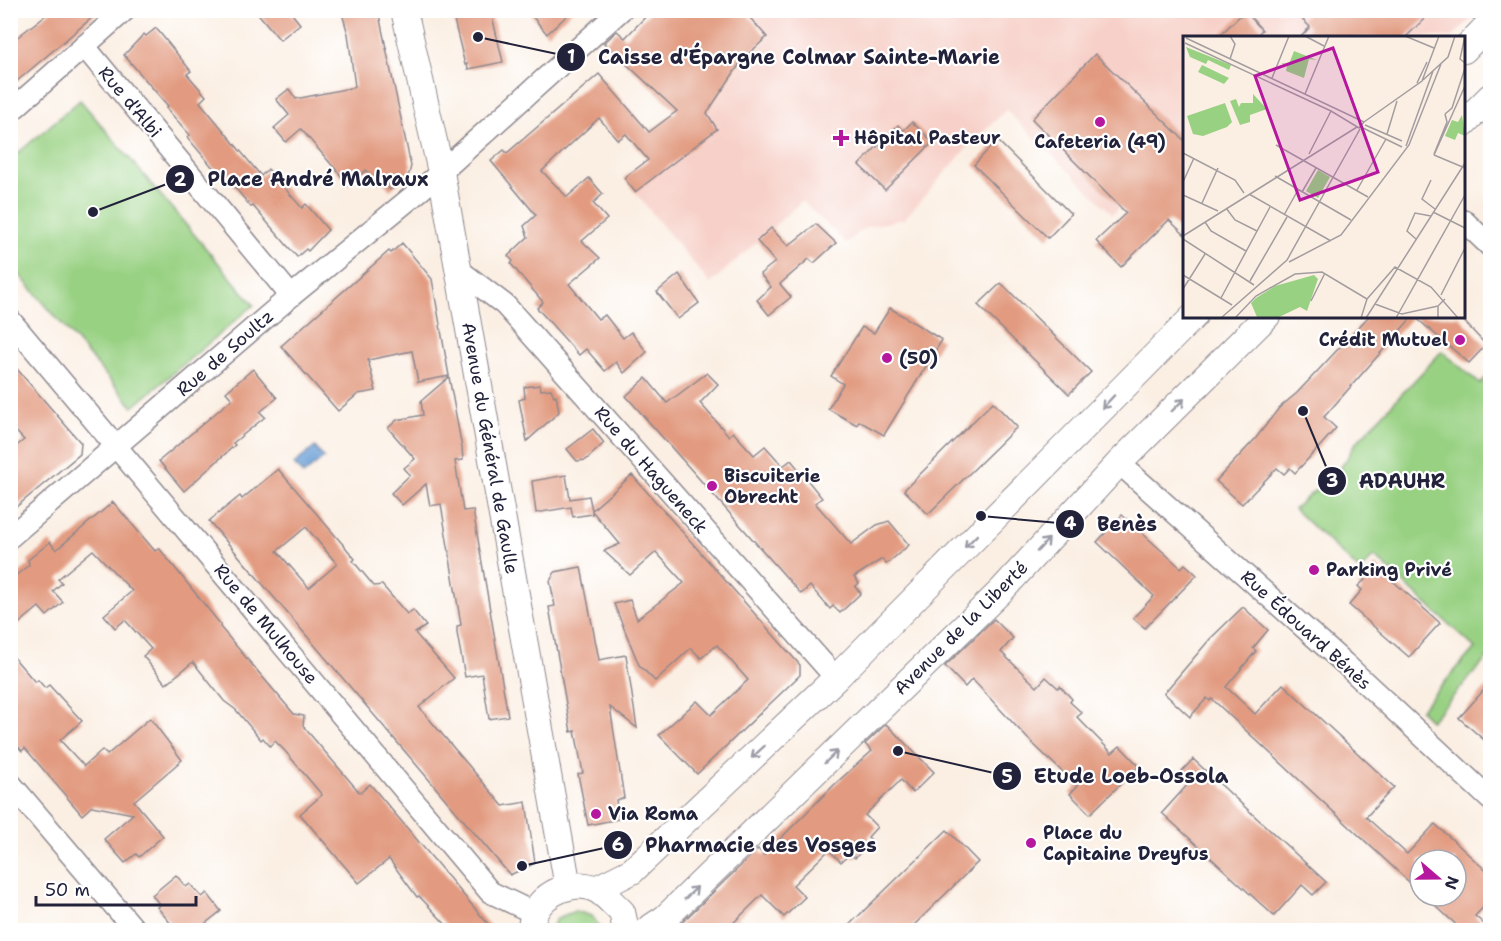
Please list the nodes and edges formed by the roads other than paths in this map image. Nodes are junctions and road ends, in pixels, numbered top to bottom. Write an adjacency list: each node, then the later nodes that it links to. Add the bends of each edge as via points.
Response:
1 (404, 10): 10 (main road, Avenue du Général de Gaulle)
2 (621, 10): 10 (street, Rue de Soultz)
3 (122, 11): 5 (street)
4 (1491, 23): 6 (main road)
5 (84, 46): 8 (street); 14 (street, Rue d'Albi)
6 (1465, 49)
7 (1491, 97): 9 (main road)
8 (10, 112)
9 (1465, 122)
10 (441, 172): 13 (main road, Avenue du Général de Gaulle); 14 (street, Rue de Soultz)
11 (1465, 222): 12 (street)
12 (1491, 246)
13 (459, 270): 21 (street, Rue du Hagueneck, via 505,305); 24 (main road, Avenue du Général de Gaulle)
14 (291, 296): 18 (street, Rue de Soultz)
15 (1192, 318): 21 (main road, one-way to 21)
16 (1265, 318): 19 (main road, Avenue de la Liberté, one-way to 16)
17 (10, 320): 18 (street, Rue de Mulhouse)
18 (118, 446): 20 (street, Rue de Soultz); 26 (street, Rue de Mulhouse, via 490,892)
19 (1119, 463): 23 (street, Rue Édouard Bénès); 29 (main road, Avenue de la Liberté, one-way to 19, via 665,918 984,608)
20 (10, 537)
21 (836, 678): 25 (main road, one-way to 25, via 632,871)
22 (10, 783): 27 (street)
23 (1491, 799)
24 (568, 887): 25 (main road); 26 (main road, via 554,892)
25 (596, 889): 28 (main road, via 622,912)
26 (532, 922)
27 (135, 930)
28 (626, 930)
29 (646, 930)

